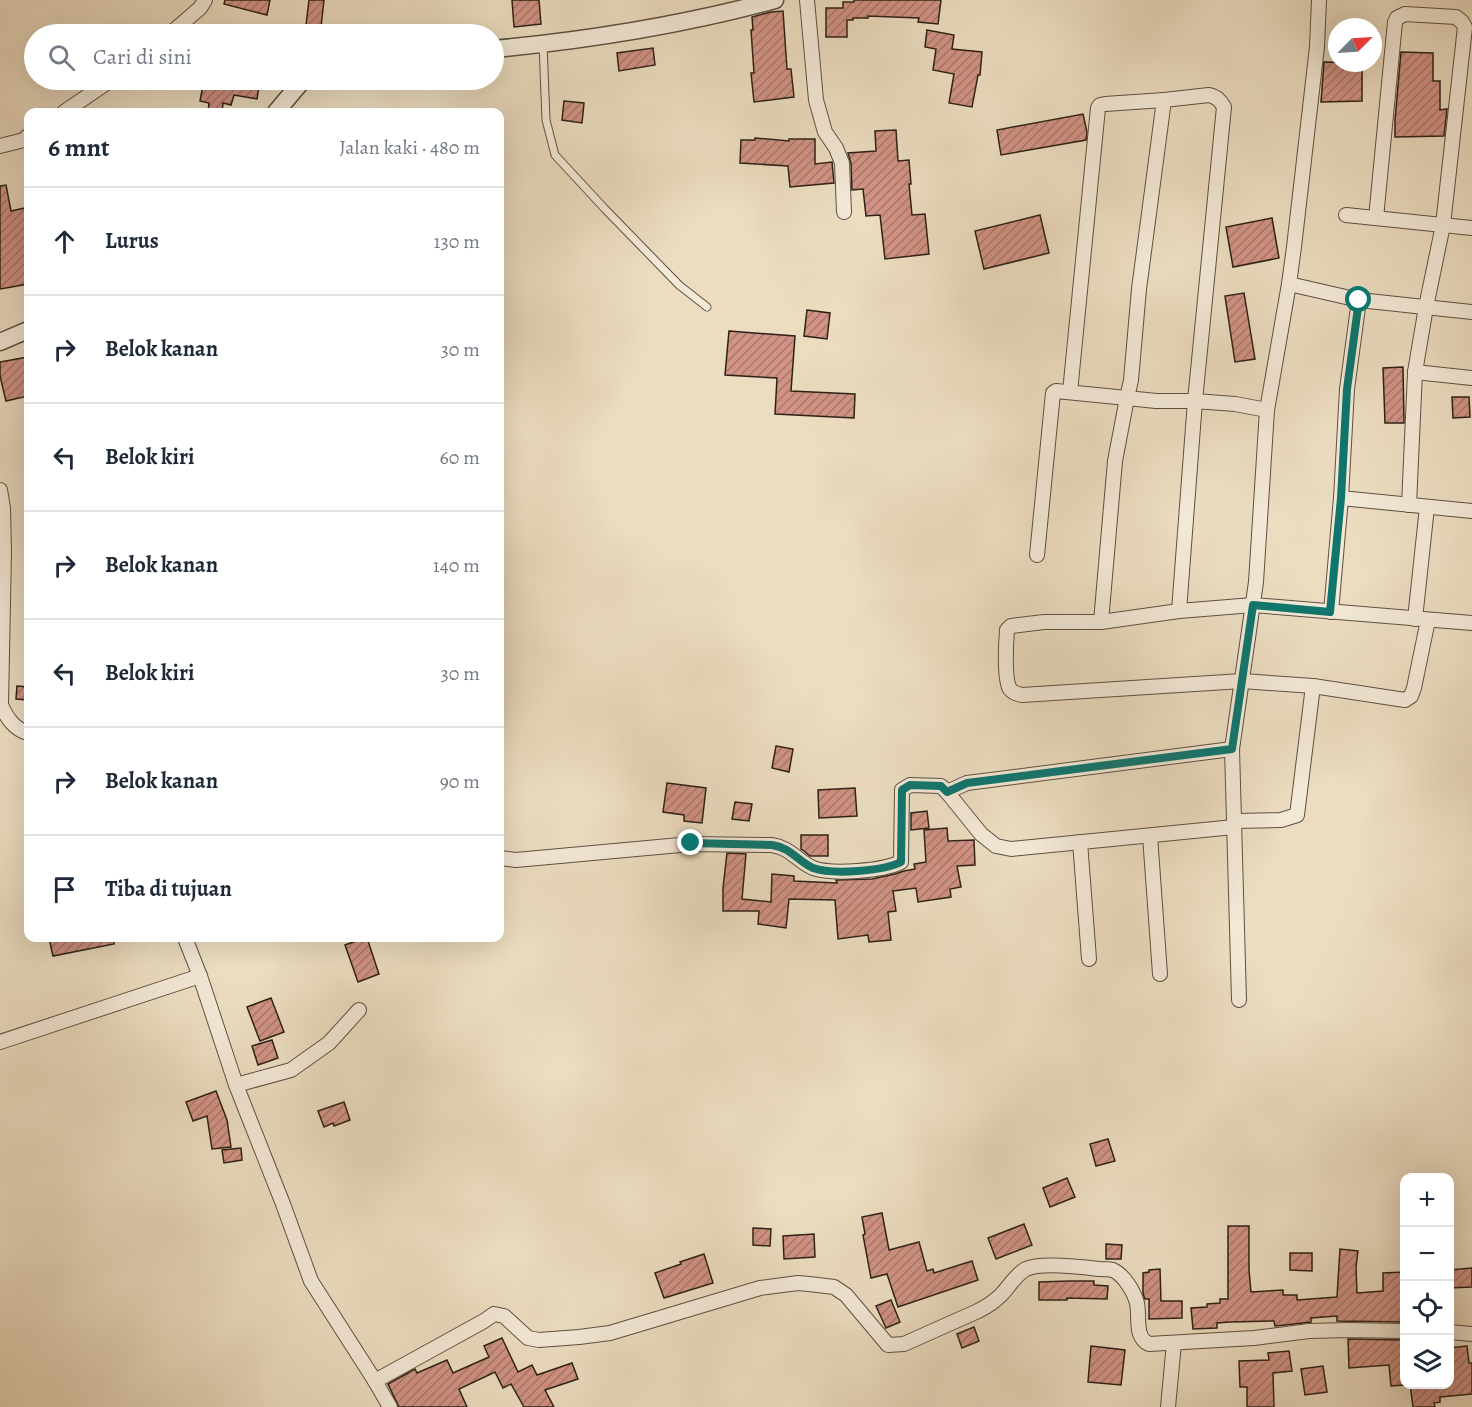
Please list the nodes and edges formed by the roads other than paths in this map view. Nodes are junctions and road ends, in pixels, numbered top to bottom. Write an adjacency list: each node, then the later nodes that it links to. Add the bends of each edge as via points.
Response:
1 (205, 0): 5 (street)
2 (775, 0): 6 (street, via 682,22)
3 (807, 0): 15 (street, via 816,100 825,132 842,163)
4 (1319, 0): 20 (street)
5 (182, 24)
6 (543, 44): 7 (street); 22 (lane, via 546,120 555,155 679,285)
7 (504, 47)
8 (96, 90): 11 (street)
9 (295, 90): 12 (street)
10 (1164, 100): 29 (street, via 1105,104 1098,108); 30 (street); 31 (street, via 1209,95 1224,107)
11 (70, 108)
12 (279, 108)
13 (24, 140): 14 (street)
14 (0, 146)
15 (844, 212)
16 (1346, 215): 17 (street)
17 (1376, 218): 18 (street); 18 (street, via 1395,22 1405,14 1456,17 1465,27)
18 (1443, 225): 19 (street); 23 (street)
19 (1472, 228)
20 (1289, 284): 21 (street); 32 (street)
21 (1359, 300): 23 (street); 34 (street, via 1347,389)
22 (707, 307)
23 (1426, 307): 24 (street); 27 (street)
24 (1472, 312)
25 (24, 332): 26 (street)
26 (0, 342)
27 (1415, 372): 28 (street); 35 (street)
28 (1472, 378)
29 (1070, 392): 30 (street); 38 (street, via 1056,391 1052,396)
30 (1127, 398): 31 (street); 44 (street, via 1115,461)
31 (1195, 401): 32 (street); 40 (street)
32 (1267, 410): 39 (street)
33 (0, 490): 43 (street, via 4,530)
34 (1341, 498): 35 (street); 41 (street)
35 (1409, 506): 36 (street)
36 (1427, 507): 37 (street); 42 (street)
37 (1472, 511)
38 (1037, 555)
39 (1253, 605): 40 (street); 41 (street); 46 (street)
40 (1179, 611): 44 (street)
41 (1330, 612): 42 (street)
42 (1421, 619): 45 (street); 47 (street, via 1414,688 1406,700)
43 (1, 621): 48 (street, via 1,705 6,717)
44 (1101, 622): 46 (street, via 1011,626 1006,640 1009,687 1014,694)
45 (1472, 623)
46 (1242, 681): 47 (street); 49 (street)
47 (1313, 686): 51 (street, via 1297,815)
48 (24, 731)
49 (1232, 749): 50 (street, via 967,783); 51 (street)
50 (947, 792): 53 (street, via 981,834 996,846 1011,849); 54 (street, via 941,786 910,785 902,790 902,860 865,871 814,868 782,847 772,845 691,843)
51 (1234, 824): 52 (street); 59 (street)
52 (1150, 836): 53 (street); 57 (street)
53 (1080, 842): 56 (street)
54 (504, 858)
55 (186, 942): 58 (street)
56 (1089, 959)
57 (1160, 974)
58 (200, 976): 61 (street); 62 (street)
59 (1239, 1000)
60 (359, 1010): 62 (street, via 329,1043 291,1070)
61 (0, 1042)
62 (236, 1085): 67 (street, via 311,1281)
63 (1400, 1331): 66 (street, via 1309,1331)
64 (1454, 1332): 65 (street)
65 (1472, 1334)
66 (1174, 1343): 67 (street, via 1144,1342 1135,1296 1113,1270 1036,1266 1023,1270 990,1305 904,1344 888,1345 846,1295 834,1287 798,1283 760,1288 610,1333 579,1337 528,1338 504,1316 494,1314); 69 (street)
67 (375, 1381): 68 (street)
68 (390, 1407)
69 (1168, 1407)

